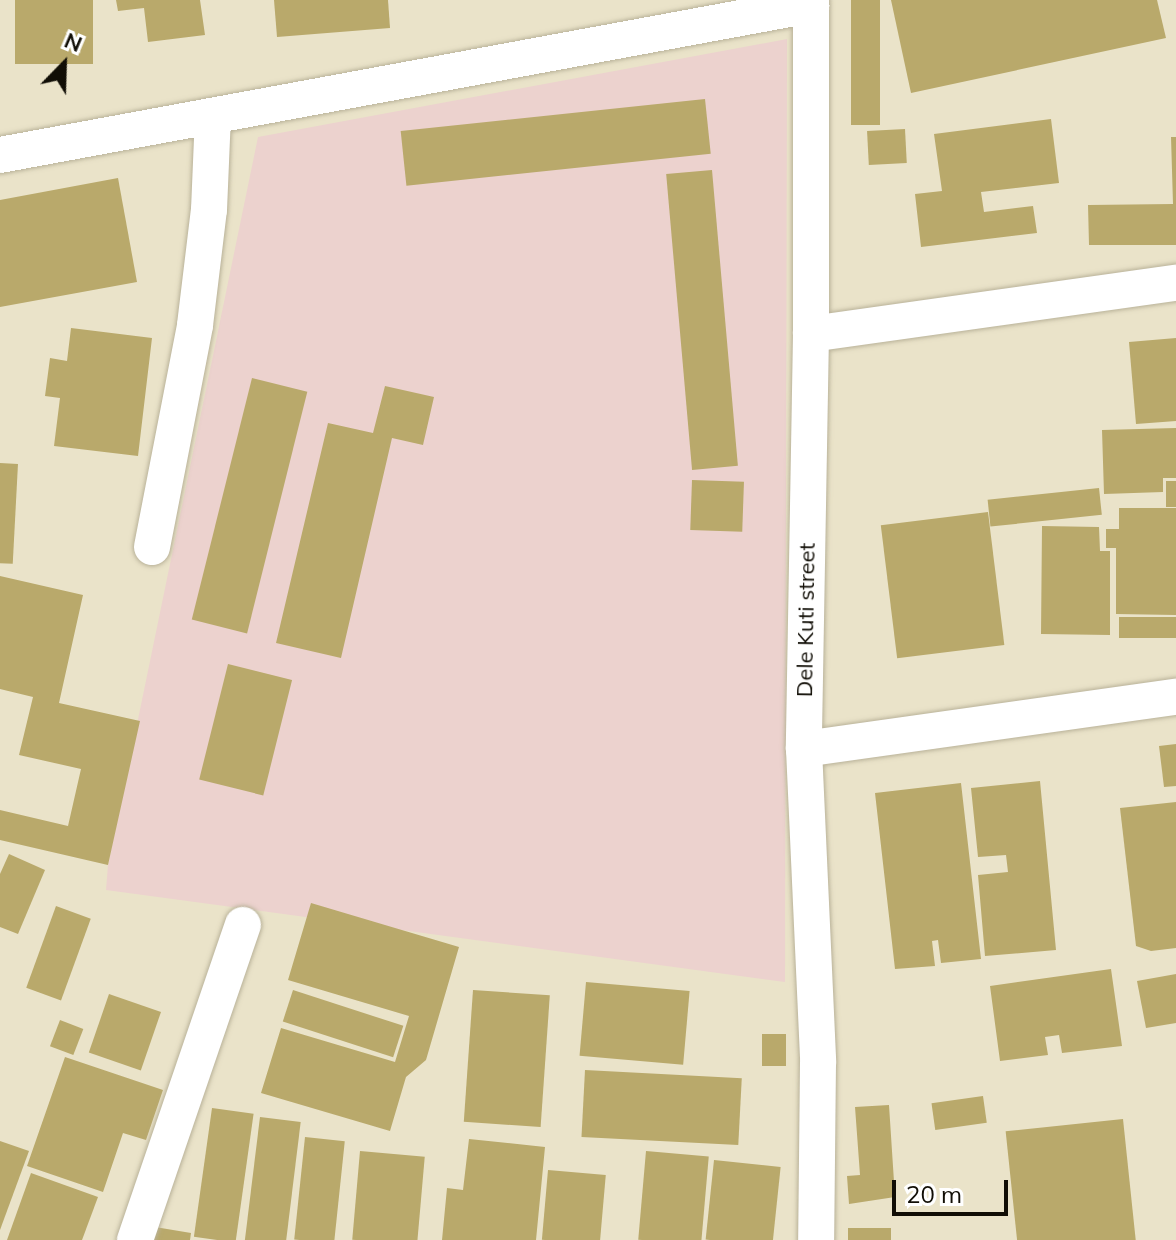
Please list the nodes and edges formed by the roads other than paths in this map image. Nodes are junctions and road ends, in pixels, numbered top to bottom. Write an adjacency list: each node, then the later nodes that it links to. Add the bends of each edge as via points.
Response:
1 (811, 2): 2 (street); 5 (street, Dele Kuti street)
2 (213, 116): 3 (street); 6 (street, via 209,210 195,325)
3 (0, 155)
4 (1176, 283): 5 (street)
5 (811, 334): 8 (street, Dele Kuti street)
6 (152, 547)
7 (1176, 697): 8 (street)
8 (804, 749): 11 (street, Dele Kuti street, via 818,1063)
9 (243, 925): 10 (street)
10 (135, 1240)
11 (816, 1240)

